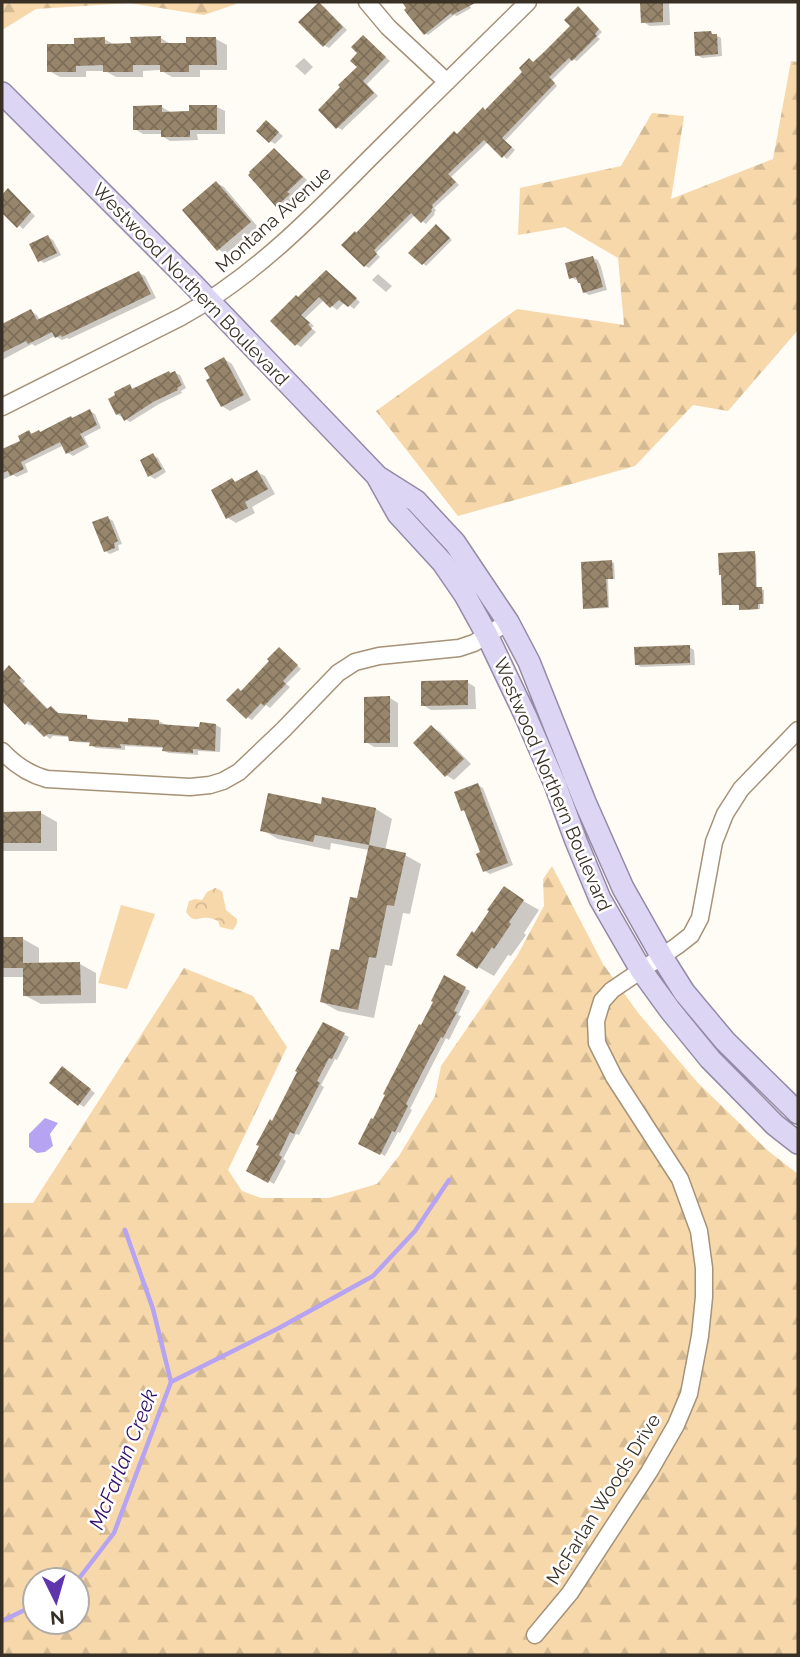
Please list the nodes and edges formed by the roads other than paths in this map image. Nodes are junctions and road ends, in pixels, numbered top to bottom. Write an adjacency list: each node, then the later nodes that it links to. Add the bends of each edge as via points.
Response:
1 (367, 2): 3 (street)
2 (528, 2): 3 (street, Montana Avenue)
3 (447, 82): 5 (street, Montana Avenue, via 300,228)
4 (2, 93): 5 (main road, Westwood Northern Boulevard)
5 (209, 301): 6 (street, Montana Avenue); 7 (main road, Westwood Northern Boulevard)
6 (2, 407)
7 (378, 477): 8 (main road, Westwood Northern Boulevard, via 416,501 455,543); 9 (main road, Westwood Northern Boulevard, via 398,514 443,563)
8 (508, 622): 9 (street); 12 (main road, Westwood Northern Boulevard, via 623,888)
9 (487, 635): 11 (street, via 460,648 355,662 338,673 239,772 210,785 47,779 25,771); 13 (main road, Westwood Northern Boulevard, via 555,784 600,899)
10 (798, 730): 12 (street, McFarlan Woods Drive, via 741,789 725,814 714,842 700,918 691,935)
11 (2, 751)
12 (662, 957): 13 (street, McFarlan Woods Drive); 14 (main road, Westwood Northern Boulevard, via 725,1041)
13 (641, 970): 15 (main road, Westwood Northern Boulevard, via 710,1059); 16 (street, McFarlan Woods Drive, via 602,1002 596,1021 597,1043 680,1179 699,1231 704,1297 696,1363 676,1425 649,1472 570,1593)
14 (798, 1113)
15 (798, 1143)
16 (535, 1635)

